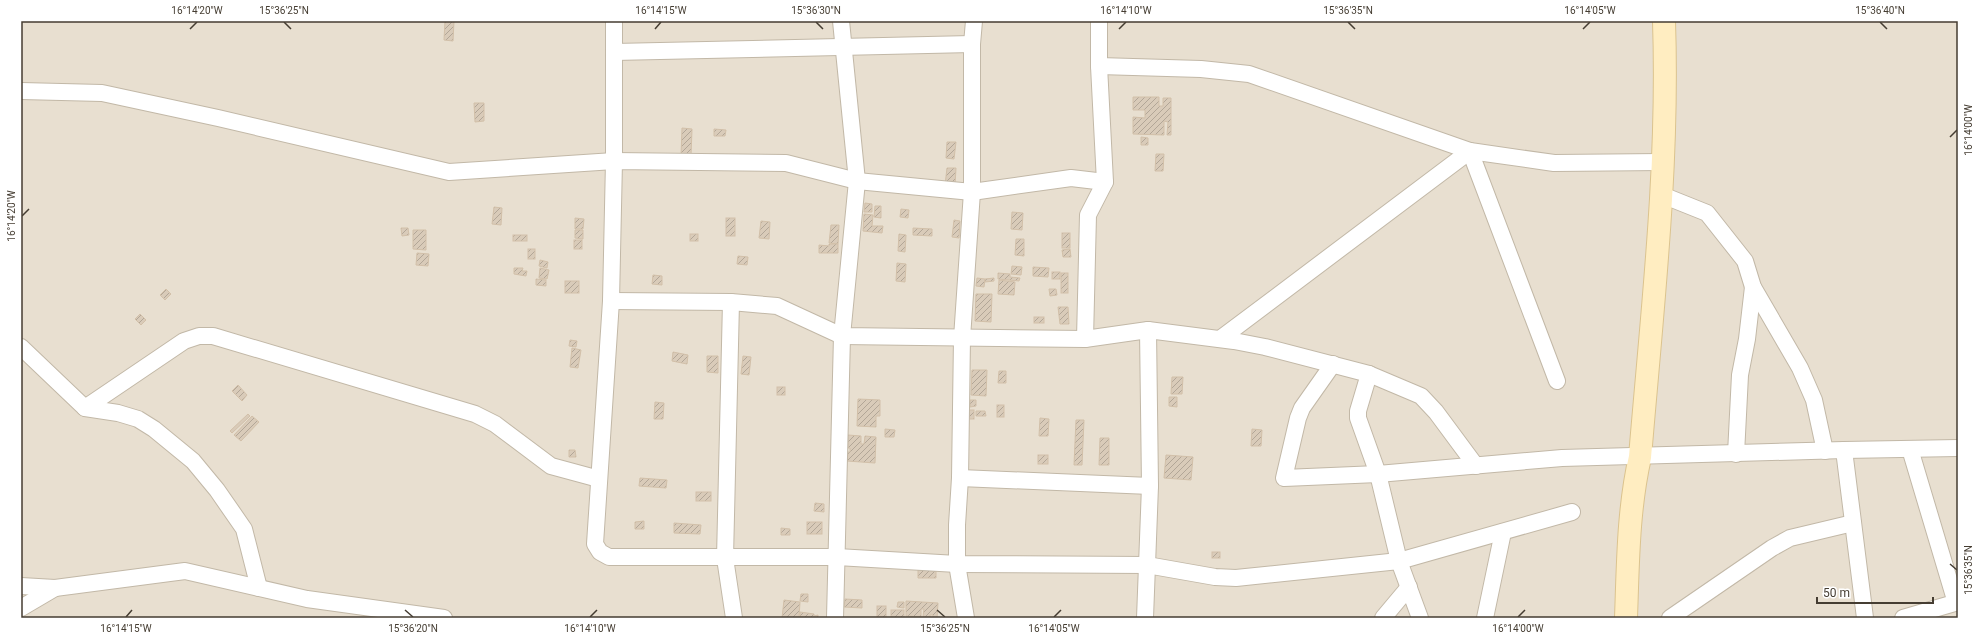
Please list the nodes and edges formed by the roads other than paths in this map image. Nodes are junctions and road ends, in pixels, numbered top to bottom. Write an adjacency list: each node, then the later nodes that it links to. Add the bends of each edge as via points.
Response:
1 (614, 21): 8 (street)
2 (842, 21): 7 (street)
3 (974, 21): 6 (street)
4 (1100, 21): 9 (street)
5 (1664, 21): 13 (street, via 1666,74)
6 (972, 44): 7 (street); 16 (street)
7 (843, 46): 8 (street); 14 (street)
8 (614, 52): 12 (street)
9 (1099, 66): 11 (street, via 1201,69 1249,74); 15 (street)
10 (21, 91): 12 (street, via 102,93 449,172)
11 (1470, 151): 13 (street, via 1554,163); 25 (street); 29 (street)
12 (614, 161): 14 (street, via 786,163); 19 (street)
13 (1662, 162): 17 (street)
14 (857, 181): 16 (street); 22 (street)
15 (1105, 182): 16 (street, via 1071,178); 24 (street, via 1088,215)
16 (972, 192): 23 (street)
17 (1662, 196): 18 (street, via 1707,213 1745,261); 36 (street)
18 (1753, 287): 34 (street, via 1800,368 1814,400); 35 (street, via 1740,375)
19 (611, 300): 20 (street); 40 (street)
20 (731, 302): 22 (street, via 777,306); 46 (street)
21 (1148, 330): 24 (street); 25 (street); 41 (street)
22 (842, 336): 23 (street); 45 (street)
23 (962, 338): 24 (street); 39 (street)
24 (1085, 339)
25 (1220, 339): 27 (street)
26 (21, 347): 30 (street)
27 (1333, 364): 28 (street); 38 (street, via 1298,418 1284,478)
28 (1369, 374): 37 (street, via 1421,396); 38 (street, via 1358,418)
29 (1557, 381)
30 (85, 408): 40 (street, via 184,341 199,336 213,336 475,414 495,424 551,466); 53 (street, via 138,419 154,428 192,461 217,490 244,529)
31 (1958, 448): 32 (street)
32 (1910, 449): 33 (street); 54 (street)
33 (1844, 450): 34 (street); 43 (street)
34 (1824, 451): 35 (street)
35 (1736, 454): 36 (street)
36 (1640, 457): 37 (street, via 1562,458); 64 (street, via 1633,488 1629,526)
37 (1476, 466): 38 (street)
38 (1378, 474): 47 (street)
39 (960, 478): 41 (street); 48 (street)
40 (599, 479): 46 (street, via 595,544 600,552 609,557)
41 (1150, 486): 49 (street)
42 (1572, 512): 44 (street)
43 (1853, 523): 65 (street, via 1790,538); 66 (street)
44 (1503, 532): 47 (street); 63 (street)
45 (837, 557): 46 (street); 48 (street); 58 (street)
46 (725, 558): 57 (street)
47 (1399, 561): 49 (street, via 1236,578 1215,577); 51 (street)
48 (957, 564): 49 (street); 59 (street)
49 (1147, 565): 60 (street)
50 (21, 586): 52 (street)
51 (1409, 587): 61 (street); 62 (street)
52 (55, 588): 53 (street, via 185,571); 55 (street)
53 (259, 588): 56 (street, via 307,599)
54 (1957, 602): 67 (street)
55 (21, 608)
56 (444, 618)
57 (734, 618)
58 (835, 618)
59 (966, 618)
60 (1145, 618)
61 (1383, 618)
62 (1420, 618)
63 (1485, 618)
64 (1626, 618)
65 (1670, 618)
66 (1865, 618)
67 (1902, 618)

